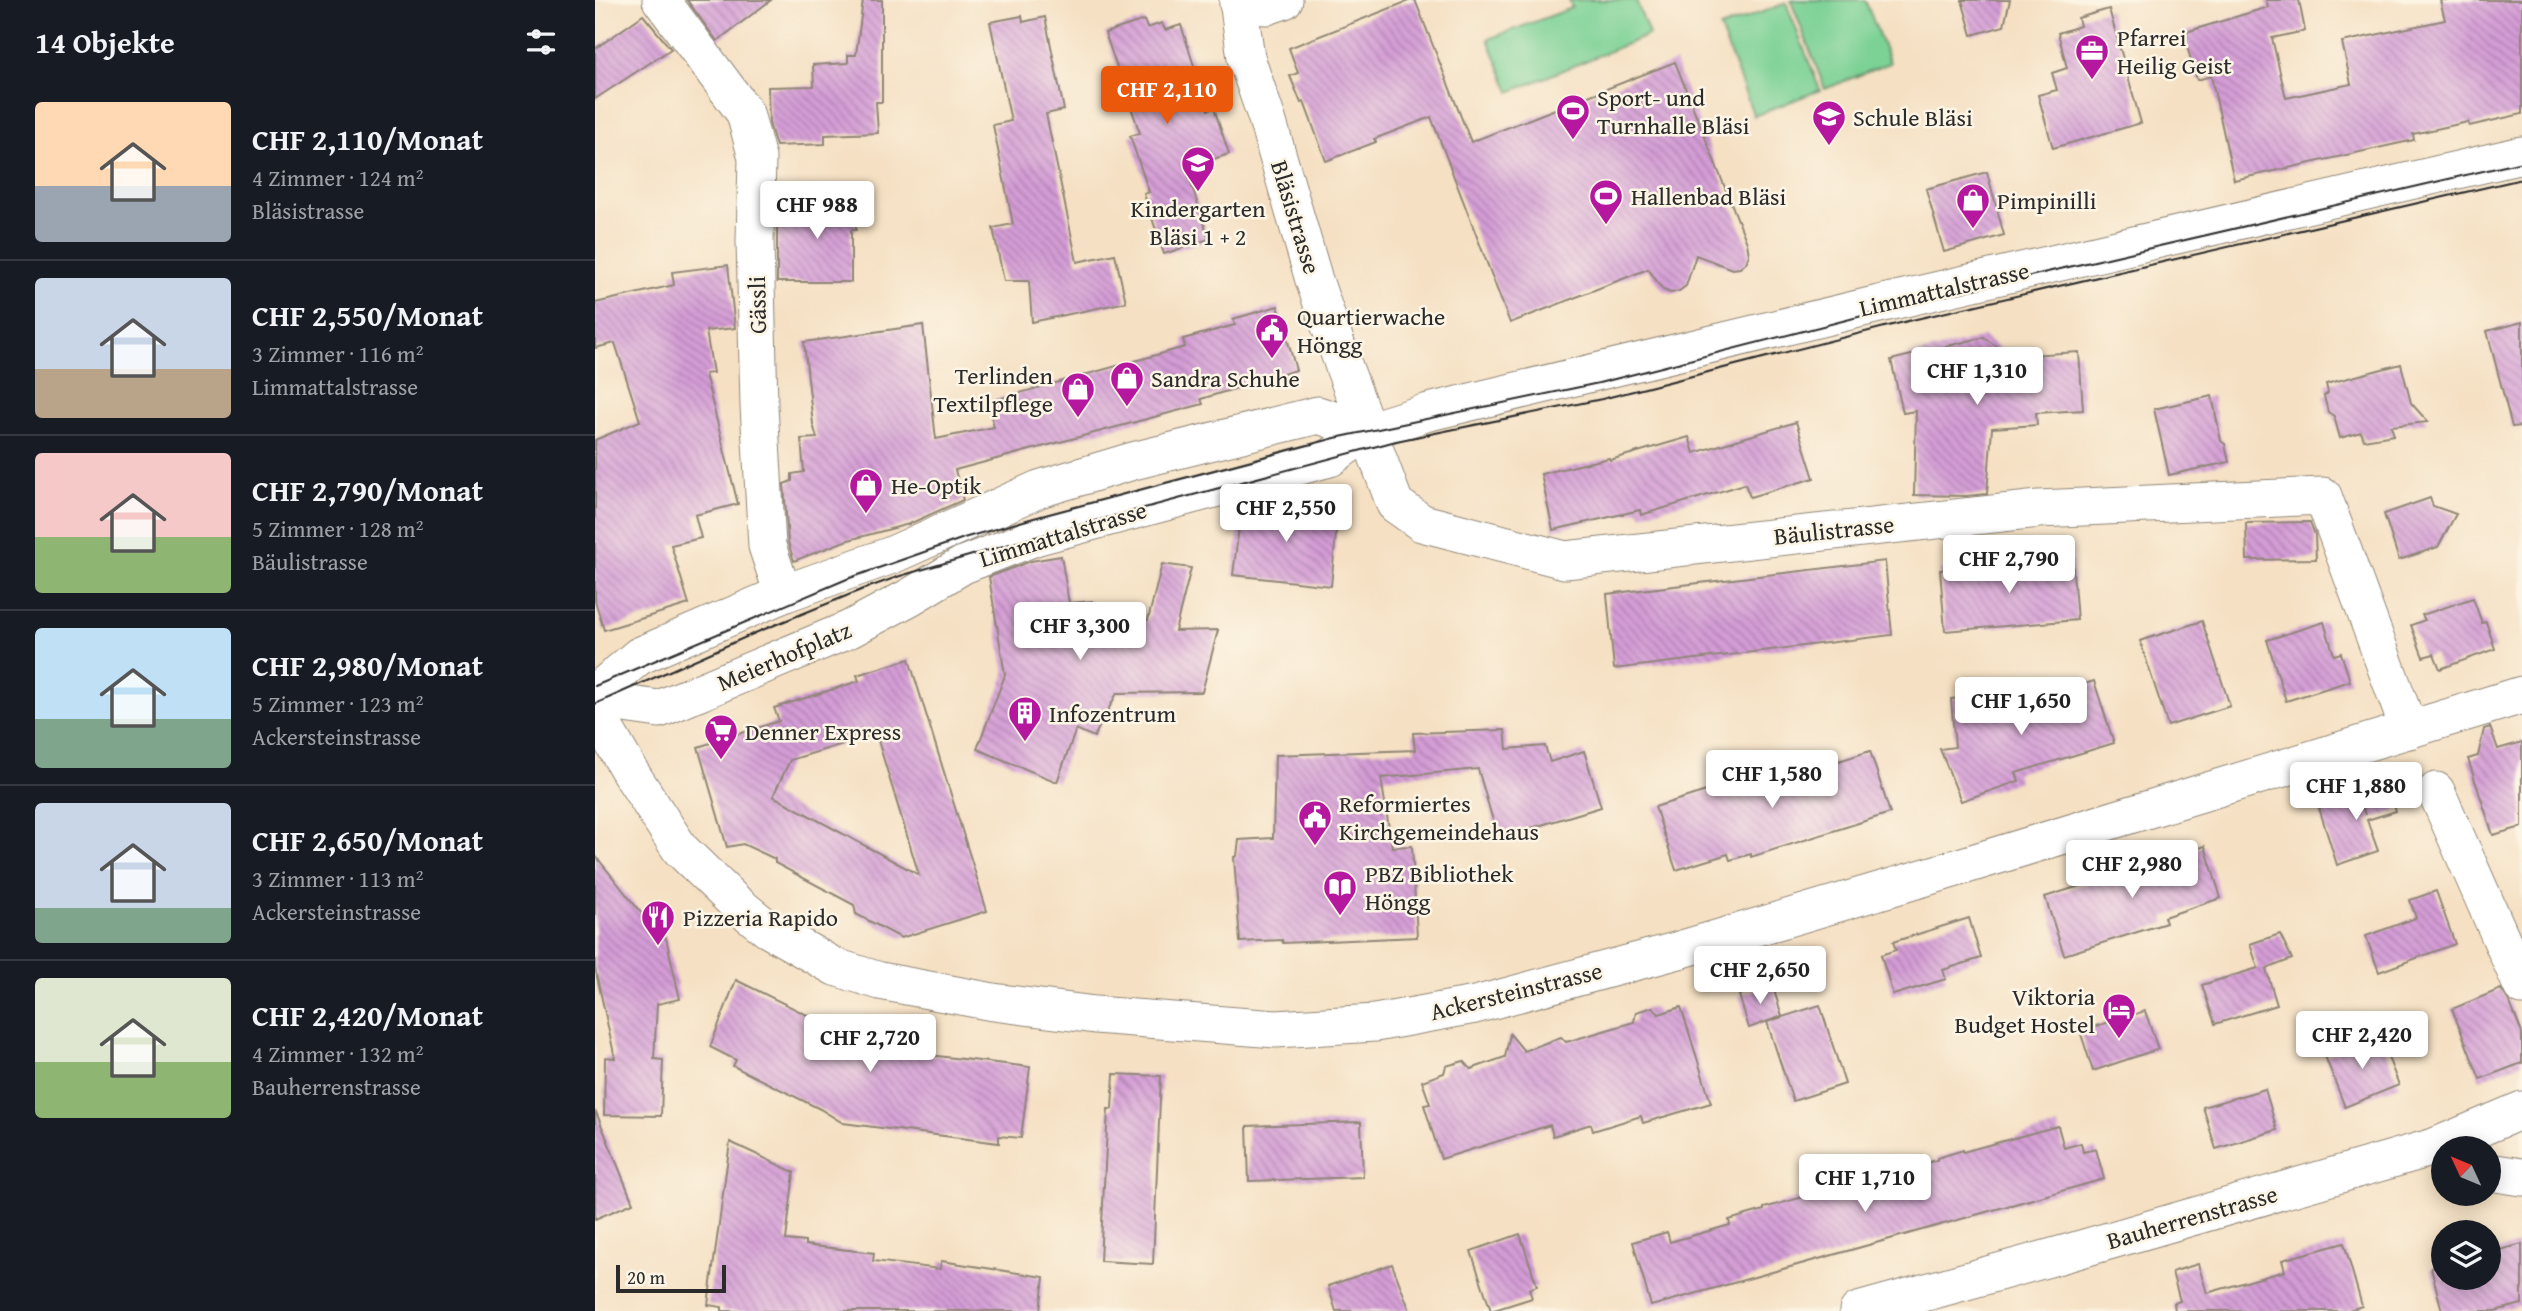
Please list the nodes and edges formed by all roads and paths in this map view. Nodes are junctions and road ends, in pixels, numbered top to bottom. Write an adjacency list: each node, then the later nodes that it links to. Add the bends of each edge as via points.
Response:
1 (661, 0): 8 (street, Gässli, via 745,113 757,158 759,406 767,546)
2 (1284, 0): 3 (street, via 1267,6)
3 (1238, 2): 5 (street, Bläsistrasse, via 1246,58 1314,280)
4 (2522, 155): 5 (street, Limmattalstrasse, via 1612,368)
5 (1367, 431): 6 (street, Limmattalstrasse, via 1318,415 1039,489); 7 (street, Limmattalstrasse, via 1330,458 1050,533); 13 (street, Bäulistrasse, via 1395,504 1422,523 1565,560 2039,509 2323,496)
6 (956, 525): 7 (street, Limmattalstrasse); 8 (street, via 892,555)
7 (963, 565): 11 (street, Meierhofplatz, via 849,629 659,709)
8 (783, 594): 9 (street, via 639,656)
9 (595, 693)
10 (2522, 695): 13 (street, Ackersteinstrasse)
11 (595, 700)
12 (595, 711): 13 (street, Ackersteinstrasse, via 680,849 768,929 835,967 880,981 993,1002 1276,1029 1375,1023 1475,1005 1679,950)
13 (2409, 730)
14 (2436, 791): 15 (street)
15 (2522, 986)
16 (2522, 1110): 17 (street, Bauherrenstrasse)
17 (2467, 1136)
18 (2431, 1152): 21 (street, Bauherrenstrasse)
19 (2501, 1174): 20 (street)
20 (2522, 1177)
21 (1858, 1311)

